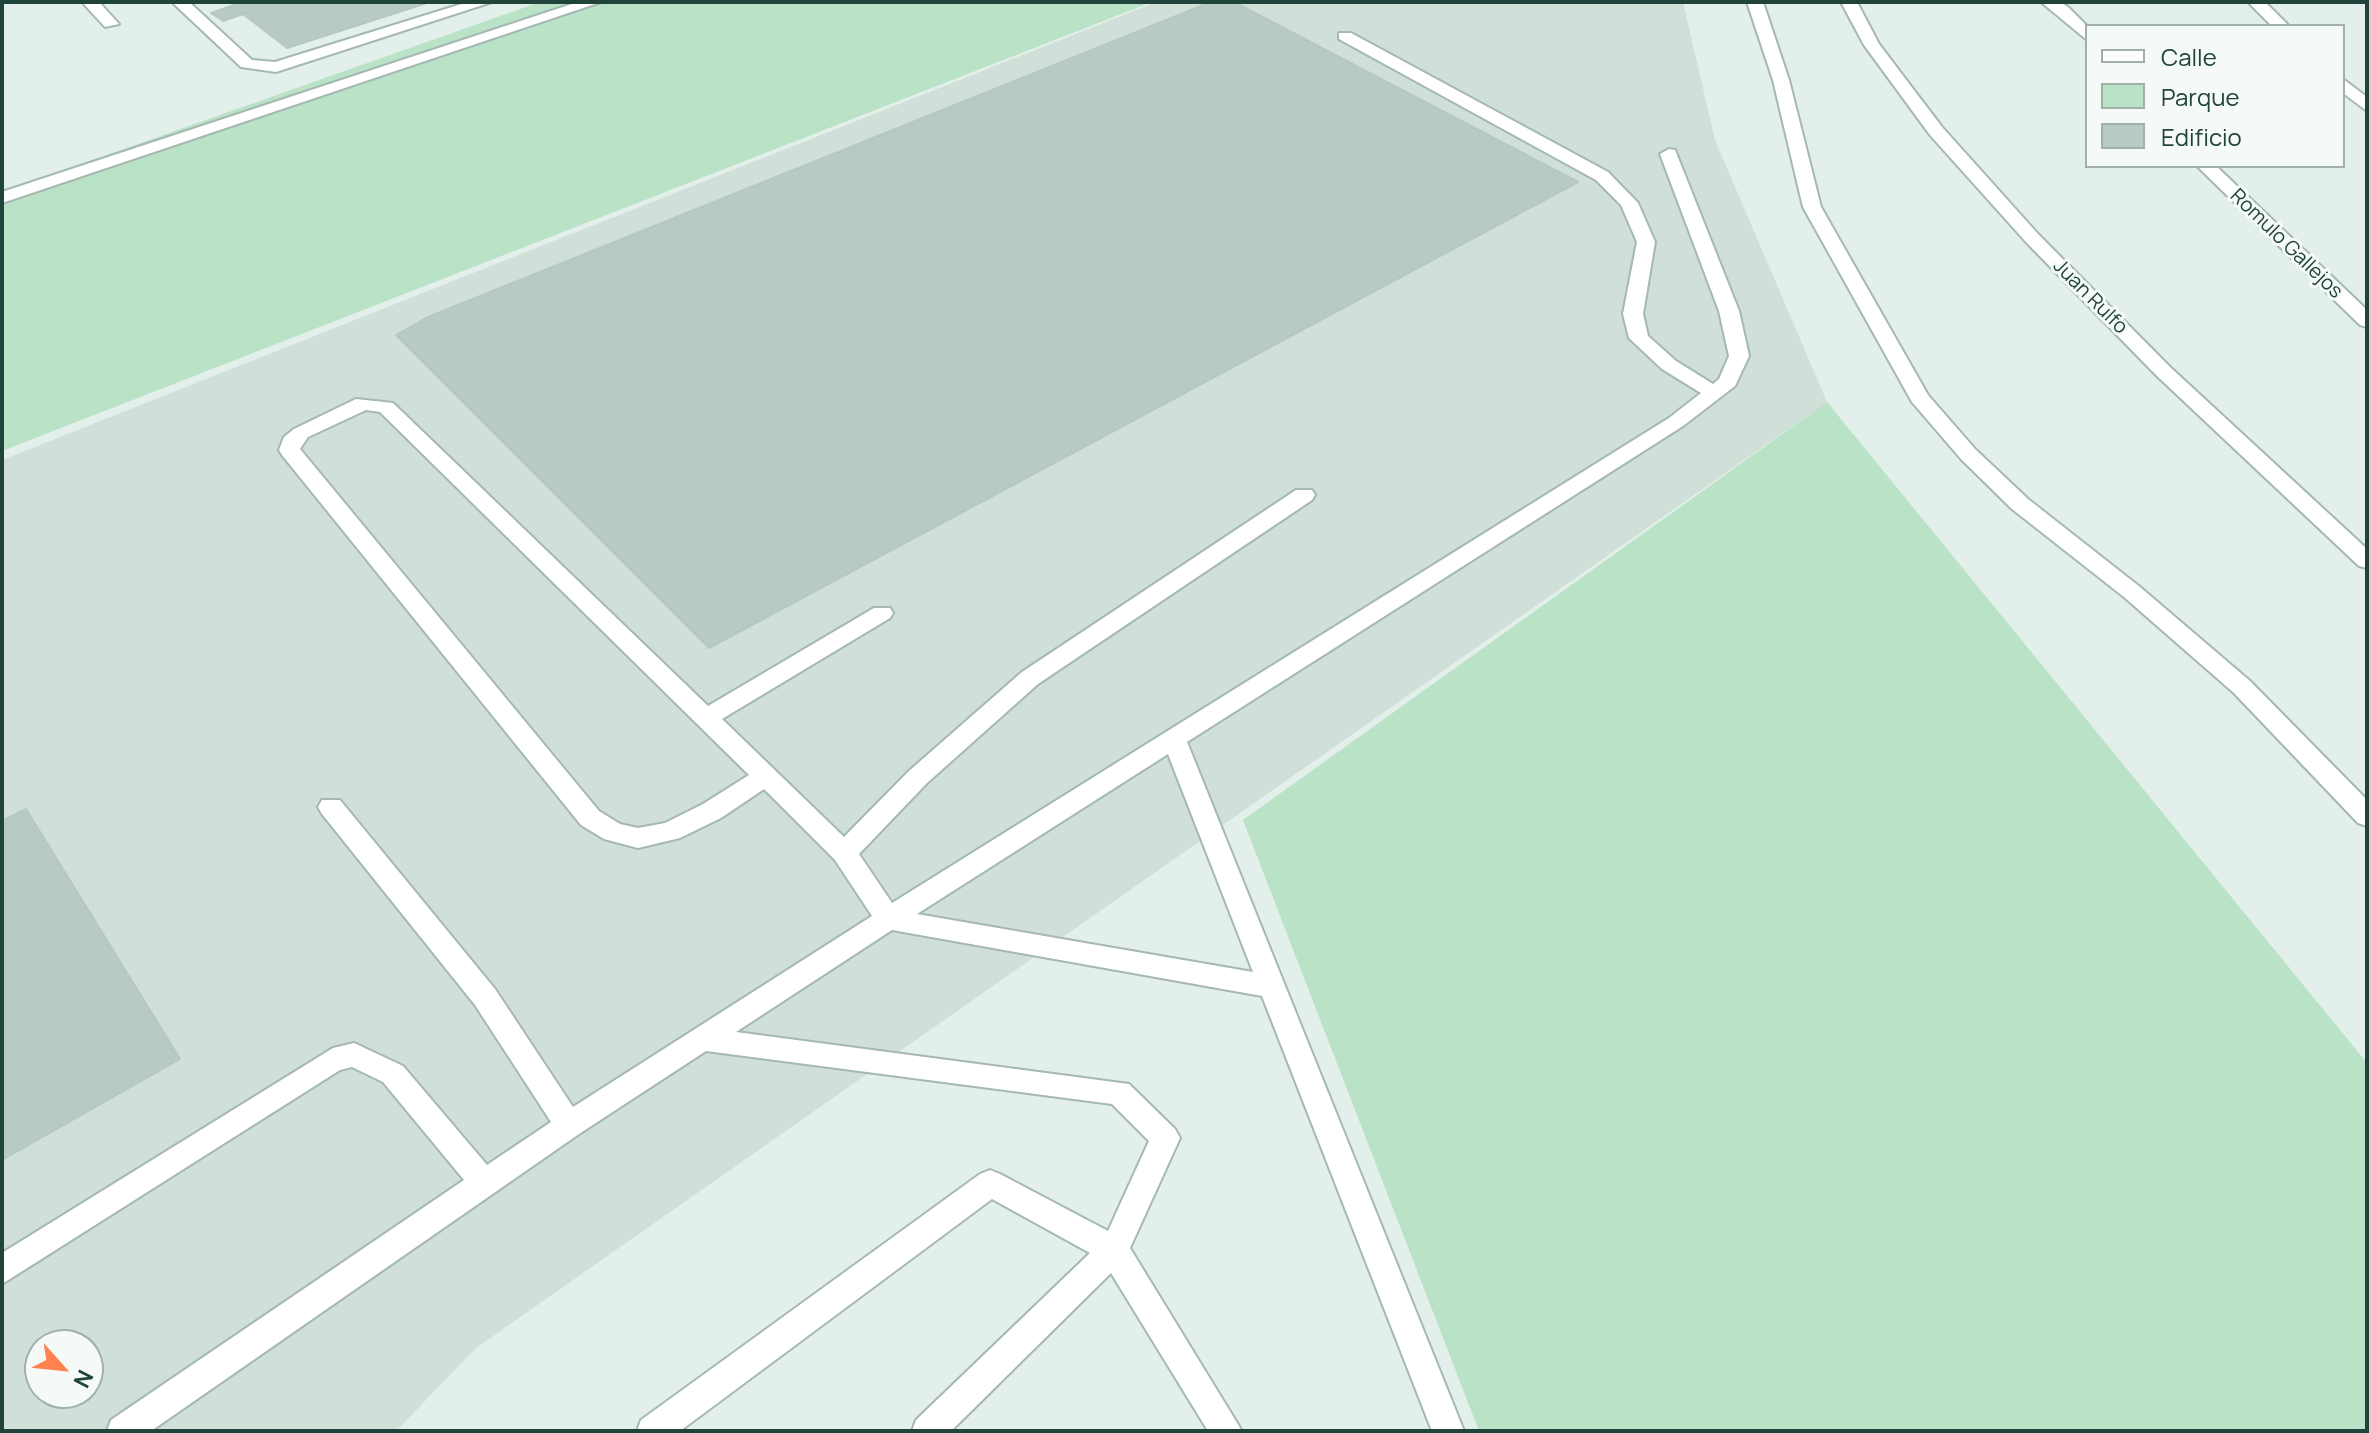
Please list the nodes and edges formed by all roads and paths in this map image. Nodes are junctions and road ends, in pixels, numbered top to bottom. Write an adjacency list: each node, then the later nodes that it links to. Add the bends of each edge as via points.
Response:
1 (90, 2): 9 (street)
2 (180, 2): 3 (street, via 247,64 276,67)
3 (484, 2)
4 (593, 2): 17 (street)
5 (1755, 2): 27 (street, via 1781,80 1812,207 1919,398 2020,504 2242,687)
6 (1849, 2): 21 (street, Juan Rulfo, via 1872,45 1936,131 2032,238 2163,371)
7 (2049, 2): 11 (street)
8 (2256, 2): 10 (street)
9 (111, 24)
10 (2279, 24)
11 (2085, 33)
12 (1345, 36): 19 (street, via 1602,176 1629,203 1646,242 1633,314 1639,338 1669,365)
13 (2345, 86): 14 (street)
14 (2367, 106)
15 (1669, 154): 19 (street, via 1729,311 1739,356 1728,382)
16 (2208, 168): 18 (street, Romulo Gallejos)
17 (2, 198)
18 (2367, 321)
19 (1714, 393): 24 (street)
20 (1304, 495): 28 (street, via 1030,678 918,777)
21 (2367, 561)
22 (882, 613): 23 (street)
23 (706, 718): 25 (street); 25 (street, via 386,407 363,403 291,442 289,450 590,818 613,832 638,838 671,831)
24 (1174, 739): 29 (street); 30 (street)
25 (766, 776): 28 (street)
26 (331, 807): 32 (street, via 485,997)
27 (2367, 816)
28 (844, 853): 29 (street)
29 (888, 919): 30 (street); 31 (street)
30 (1271, 986): 40 (street)
31 (702, 1039): 32 (street); 34 (street, via 1119,1093 1165,1138)
32 (569, 1125): 33 (street)
33 (483, 1181): 35 (street, via 393,1074 354,1055 333,1060); 36 (street)
34 (1114, 1250): 37 (street, via 990,1183); 38 (street); 39 (street)
35 (2, 1270)
36 (123, 1431)
37 (653, 1431)
38 (928, 1431)
39 (1226, 1431)
40 (1448, 1431)

